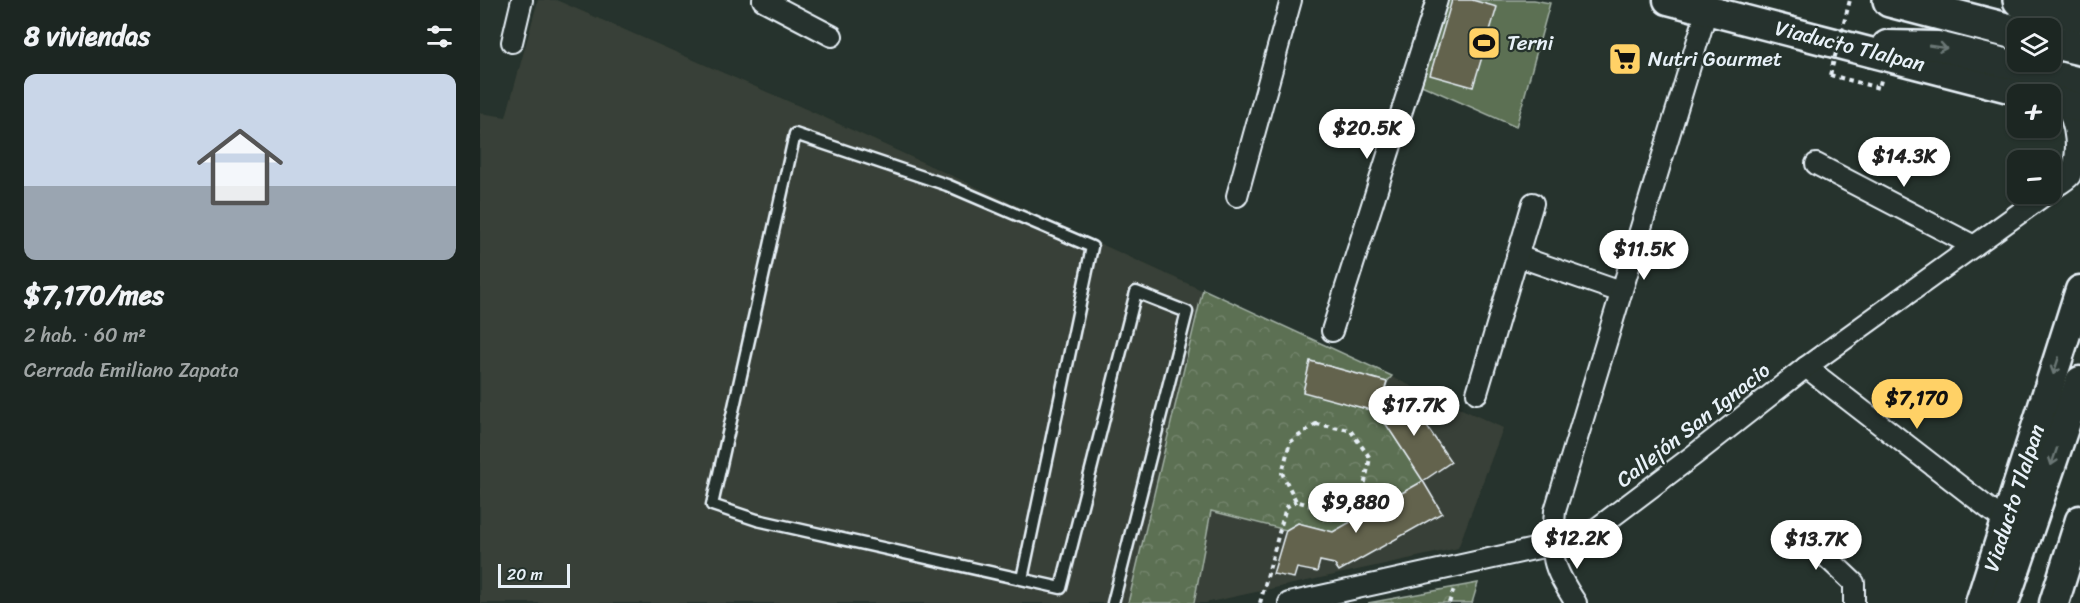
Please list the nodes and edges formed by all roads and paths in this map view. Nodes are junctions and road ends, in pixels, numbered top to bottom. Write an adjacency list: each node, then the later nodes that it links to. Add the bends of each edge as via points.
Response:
1 (522, 0): 13 (street)
2 (763, 0): 12 (street)
3 (1291, 0): 23 (street)
4 (1437, 0): 30 (street)
5 (1668, 0): 9 (main road, Viaducto Tlalpan)
6 (1850, 0): 18 (path, bridge, via 1830,75)
7 (1890, 0): 11 (highway)
8 (2020, 0): 10 (highway)
9 (1707, 10): 15 (main road, Viaducto Tlalpan); 29 (street)
10 (2080, 15)
11 (2007, 30)
12 (832, 36)
13 (512, 42)
14 (2061, 44): 16 (highway)
15 (1858, 47): 17 (main road, Viaducto Tlalpan); 19 (main road, one-way to 19, via 1938,46)
16 (2080, 48)
17 (2007, 87)
18 (1879, 88)
19 (2068, 98): 21 (street, via 2079,136)
20 (1816, 164): 26 (street)
21 (2075, 177): 22 (street)
22 (2061, 184)
23 (1237, 196)
24 (1533, 203): 27 (street)
25 (2032, 204): 26 (street, Callejón San Ignacio)
26 (1974, 246): 31 (street, Callejón San Ignacio)
27 (1517, 256): 29 (street); 33 (street)
28 (2080, 290): 36 (main road, Viaducto Tlalpan, one-way to 36)
29 (1621, 292): 38 (street, via 1556,507)
30 (1332, 331)
31 (1806, 367): 36 (street); 38 (street, Callejón San Ignacio, via 1584,538)
32 (2080, 381): 46 (main road, one-way to 46)
33 (1477, 393)
34 (1296, 501): 34 (path, via 1332,512 1362,496 1370,458 1350,430 1316,424 1290,442 1282,473); 41 (path, via 1286,507)
35 (2080, 520): 47 (main road)
36 (2006, 522): 45 (main road, Viaducto Tlalpan)
37 (1800, 532): 44 (street, via 1854,583)
38 (1552, 546): 42 (street, Callejón San Ignacio); 43 (street, via 1555,572)
39 (1022, 579): 39 (lane, via 757,520 712,505 795,134 947,186 1092,248); 40 (lane, via 1061,588 1136,292 1187,312)
40 (1113, 603)
41 (1260, 603)
42 (1289, 603)
43 (1576, 603)
44 (1854, 603)
45 (1980, 603)
46 (2004, 603)
47 (2054, 603)

